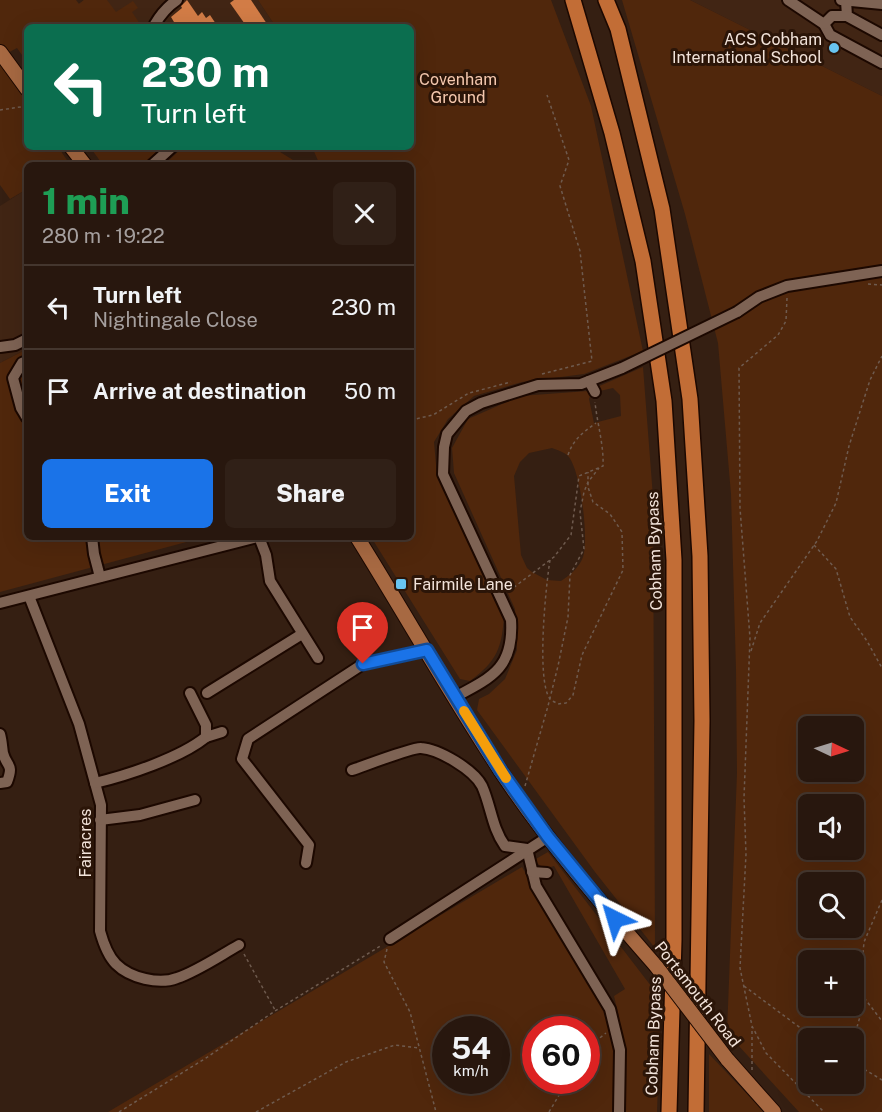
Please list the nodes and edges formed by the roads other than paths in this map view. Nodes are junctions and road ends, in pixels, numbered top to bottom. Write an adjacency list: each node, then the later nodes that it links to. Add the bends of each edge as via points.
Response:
1 (177, 0): 8 (street)
2 (573, 0): 55 (highway, Cobham Bypass, via 612,132 643,261 664,401 674,560 674,940)
3 (606, 0): 56 (highway, via 618,29 662,209 690,399 700,556 702,721)
4 (788, 0): 9 (street)
5 (844, 1): 6 (street); 7 (street)
6 (882, 4)
7 (847, 16): 9 (street, via 832,16); 10 (street)
8 (155, 24)
9 (824, 24): 12 (street, via 830,35)
10 (882, 35)
11 (0, 52): 13 (main road)
12 (882, 63)
13 (24, 85)
14 (73, 150): 16 (main road)
15 (169, 150): 17 (street)
16 (83, 162)
17 (155, 162)
18 (882, 271): 22 (street, bridge, via 787,286)
19 (24, 340): 20 (street)
20 (0, 347)
21 (24, 362): 24 (street, via 13,378)
22 (589, 381): 23 (street); 37 (street, via 538,385 481,403 466,411 447,434 443,474 511,620 512,641 509,654 489,679)
23 (595, 392)
24 (24, 413)
25 (92, 540): 29 (street)
26 (246, 540): 29 (street)
27 (259, 540): 32 (street, via 270,581)
28 (359, 540): 33 (main road, Portsmouth Road)
29 (100, 577): 30 (street)
30 (29, 596): 31 (street); 44 (street, Fairacres, via 79,724)
31 (0, 603)
32 (302, 634): 34 (street); 36 (street)
33 (427, 650): 37 (main road, Portsmouth Road); 49 (street, via 363,664 248,739 242,759 309,845)
34 (318, 658)
35 (190, 693): 40 (street, via 206,725)
36 (207, 693)
37 (455, 697): 47 (main road, Portsmouth Road)
38 (222, 732): 40 (street)
39 (0, 734): 41 (street)
40 (206, 737): 44 (street, via 193,748)
41 (2, 754): 43 (street, via 10,771 6,782)
42 (351, 770): 48 (street, via 421,748 449,758 466,768 481,785 497,835 505,846)
43 (0, 783)
44 (95, 783): 46 (street, Fairacres, via 101,804)
45 (195, 800): 46 (street, via 140,815)
46 (100, 820): 53 (street, Fairacres, via 100,931 116,964 156,981 176,979)
47 (548, 837): 48 (street); 57 (main road, Portsmouth Road, bridge)
48 (527, 849): 50 (street); 52 (street)
49 (306, 863)
50 (532, 872): 51 (street); 54 (street, via 536,886 610,1009 620,1050)
51 (547, 873)
52 (390, 939)
53 (239, 945)
54 (619, 1112)
55 (669, 1112)
56 (696, 1112)
57 (774, 1112)

